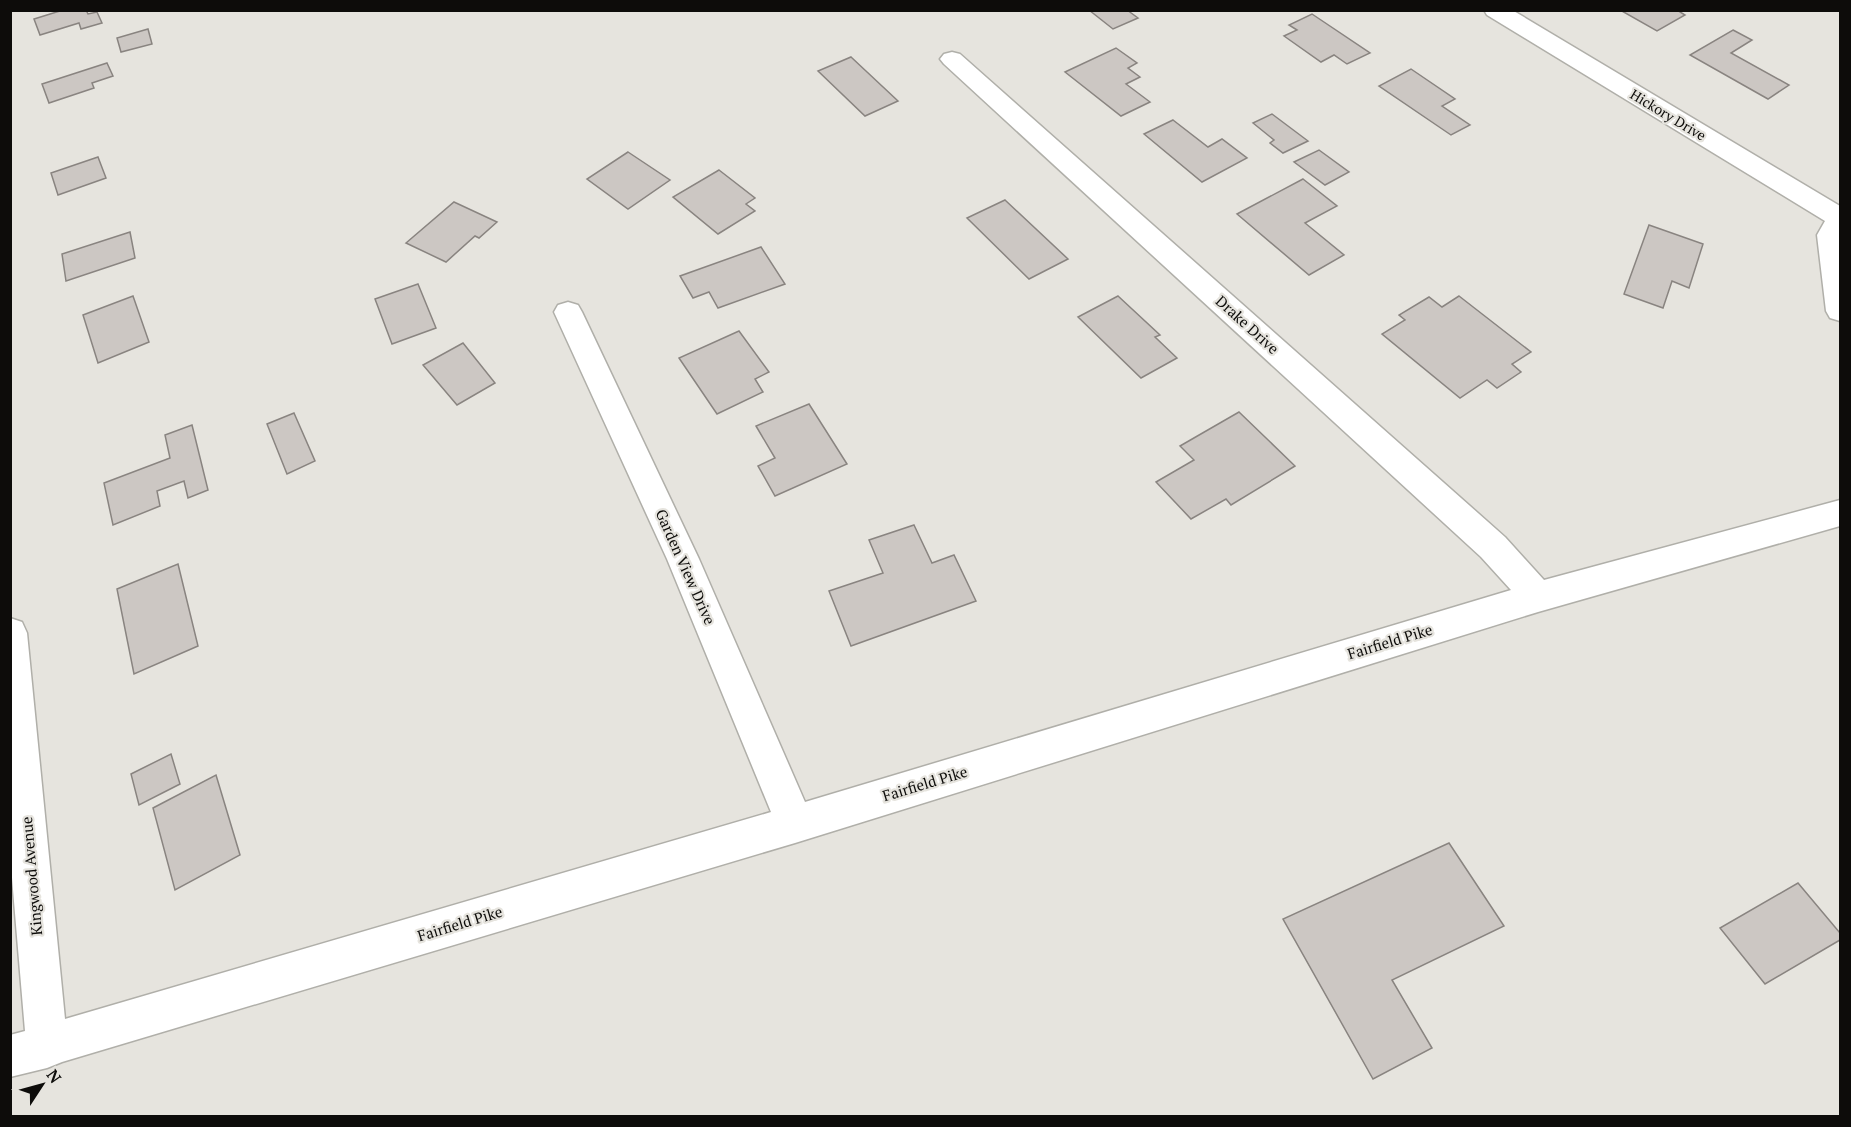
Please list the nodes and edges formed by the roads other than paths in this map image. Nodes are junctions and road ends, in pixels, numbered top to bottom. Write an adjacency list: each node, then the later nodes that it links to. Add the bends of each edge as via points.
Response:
1 (1495, 10): 3 (street, Hickory Drive)
2 (951, 59): 7 (street, Drake Drive, via 1494,548)
3 (1840, 218): 4 (street, via 1830,235)
4 (1840, 311)
5 (568, 312): 9 (street, Garden View Drive, via 683,559)
6 (1840, 513): 7 (street, Fairfield Pike)
7 (1538, 597): 9 (street, Fairfield Pike)
8 (10, 633): 10 (street, Kingwood Avenue)
9 (795, 824): 10 (street, Fairfield Pike)
10 (46, 1047): 11 (street, Fairfield Pike)
11 (10, 1056)

